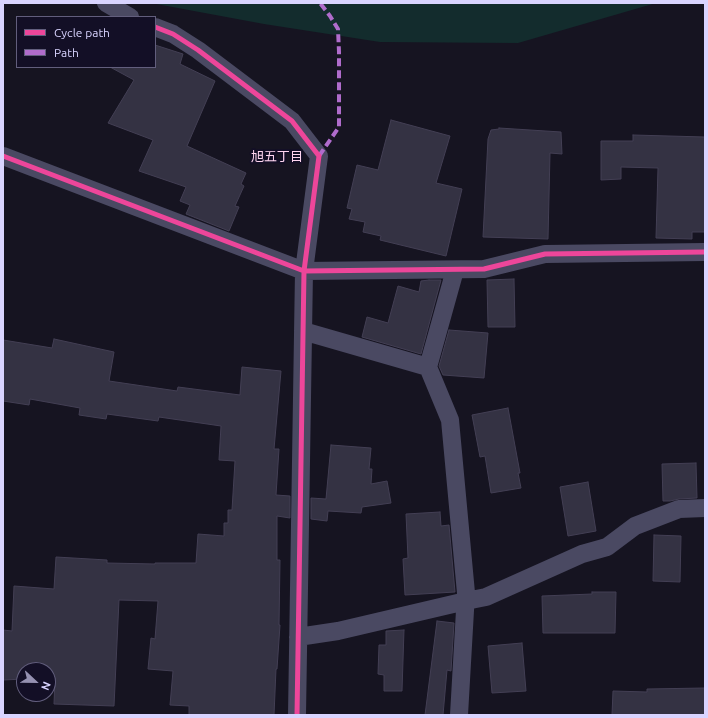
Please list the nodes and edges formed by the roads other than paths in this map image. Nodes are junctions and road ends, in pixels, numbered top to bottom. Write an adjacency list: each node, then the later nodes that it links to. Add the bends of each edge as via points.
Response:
1 (106, 3): 2 (street)
2 (128, 16)
3 (156, 27): 7 (street, via 173,34 198,50 292,121 319,156)
4 (3, 156): 7 (street)
5 (705, 252): 6 (street, via 545,254 484,269)
6 (455, 270): 7 (street); 9 (street)
7 (304, 271): 8 (street)
8 (303, 331): 9 (street); 12 (street)
9 (428, 367): 11 (street, via 450,420)
10 (705, 508): 11 (street, via 679,509 634,526 607,547 582,554 486,598)
11 (466, 601): 12 (street, via 338,631); 14 (street)
12 (298, 636): 13 (street)
13 (297, 715)
14 (459, 715)

